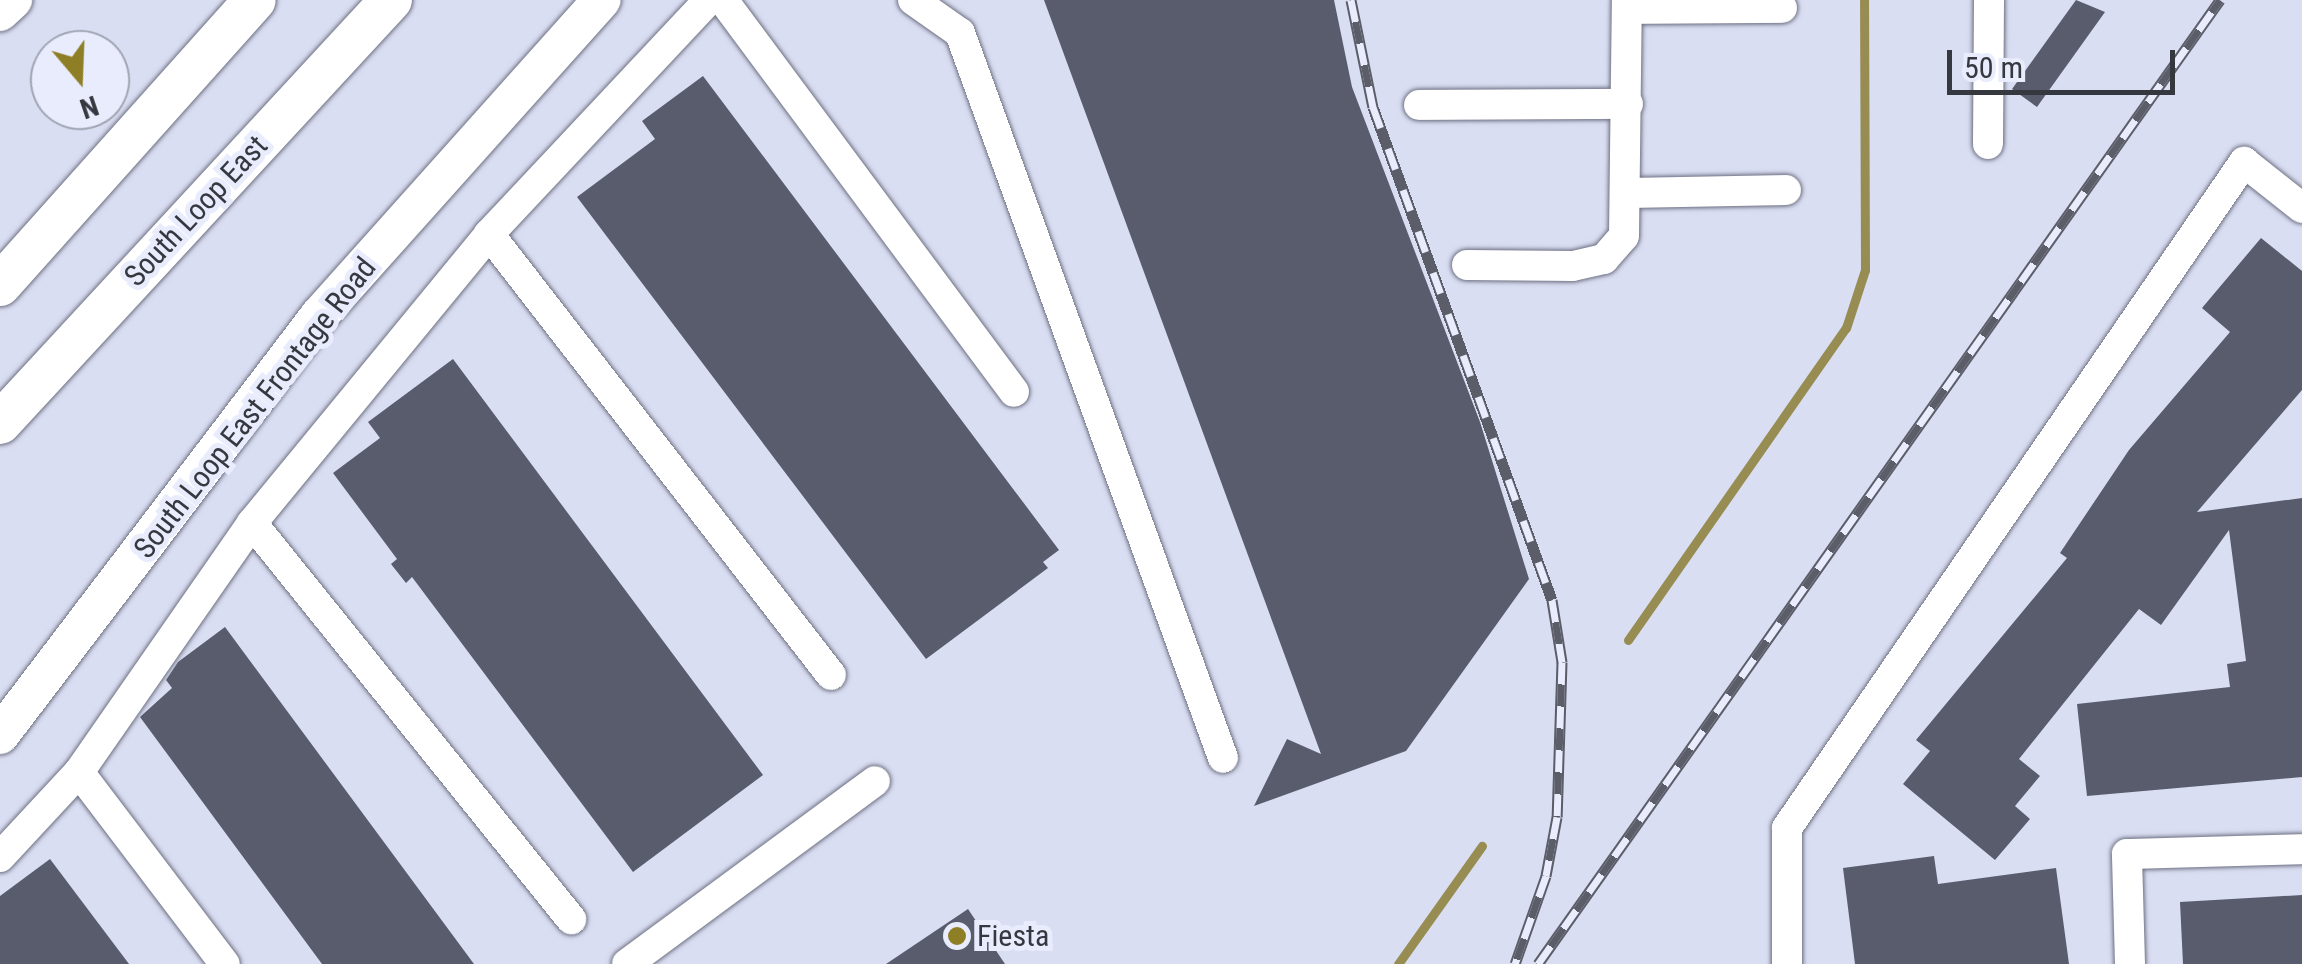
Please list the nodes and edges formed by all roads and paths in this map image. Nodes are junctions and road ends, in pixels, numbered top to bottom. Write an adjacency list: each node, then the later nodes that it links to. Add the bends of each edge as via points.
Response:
1 (14, 0): 11 (main road)
2 (255, 0): 20 (highway)
3 (391, 0): 22 (highway, South Loop East)
4 (602, 0): 25 (main road, South Loop East Frontage Road, via 319,316)
5 (709, 0): 18 (lane)
6 (724, 0): 21 (lane)
7 (914, 0): 26 (lane, via 960,34)
8 (1988, 0): 14 (lane)
9 (1627, 5): 10 (lane); 12 (lane)
10 (1782, 8)
11 (0, 12)
12 (1628, 104): 13 (lane); 16 (lane)
13 (1419, 105)
14 (1988, 144)
15 (1786, 190): 16 (lane)
16 (1630, 193): 19 (lane, via 1624,236 1604,259 1573,266)
17 (2302, 208): 34 (lane, via 2244,162 1798,812 1788,828)
18 (489, 234): 23 (lane); 24 (lane)
19 (1467, 266)
20 (0, 285)
21 (1014, 392)
22 (0, 423)
23 (252, 523): 27 (lane); 31 (lane)
24 (831, 676)
25 (0, 735)
26 (1223, 758)
27 (79, 772): 30 (lane); 32 (lane)
28 (875, 781): 33 (lane)
29 (2302, 848): 35 (lane, via 2127,854)
30 (0, 857)
31 (571, 919)
32 (225, 964)
33 (627, 964)
34 (1787, 964)
35 (2130, 964)

